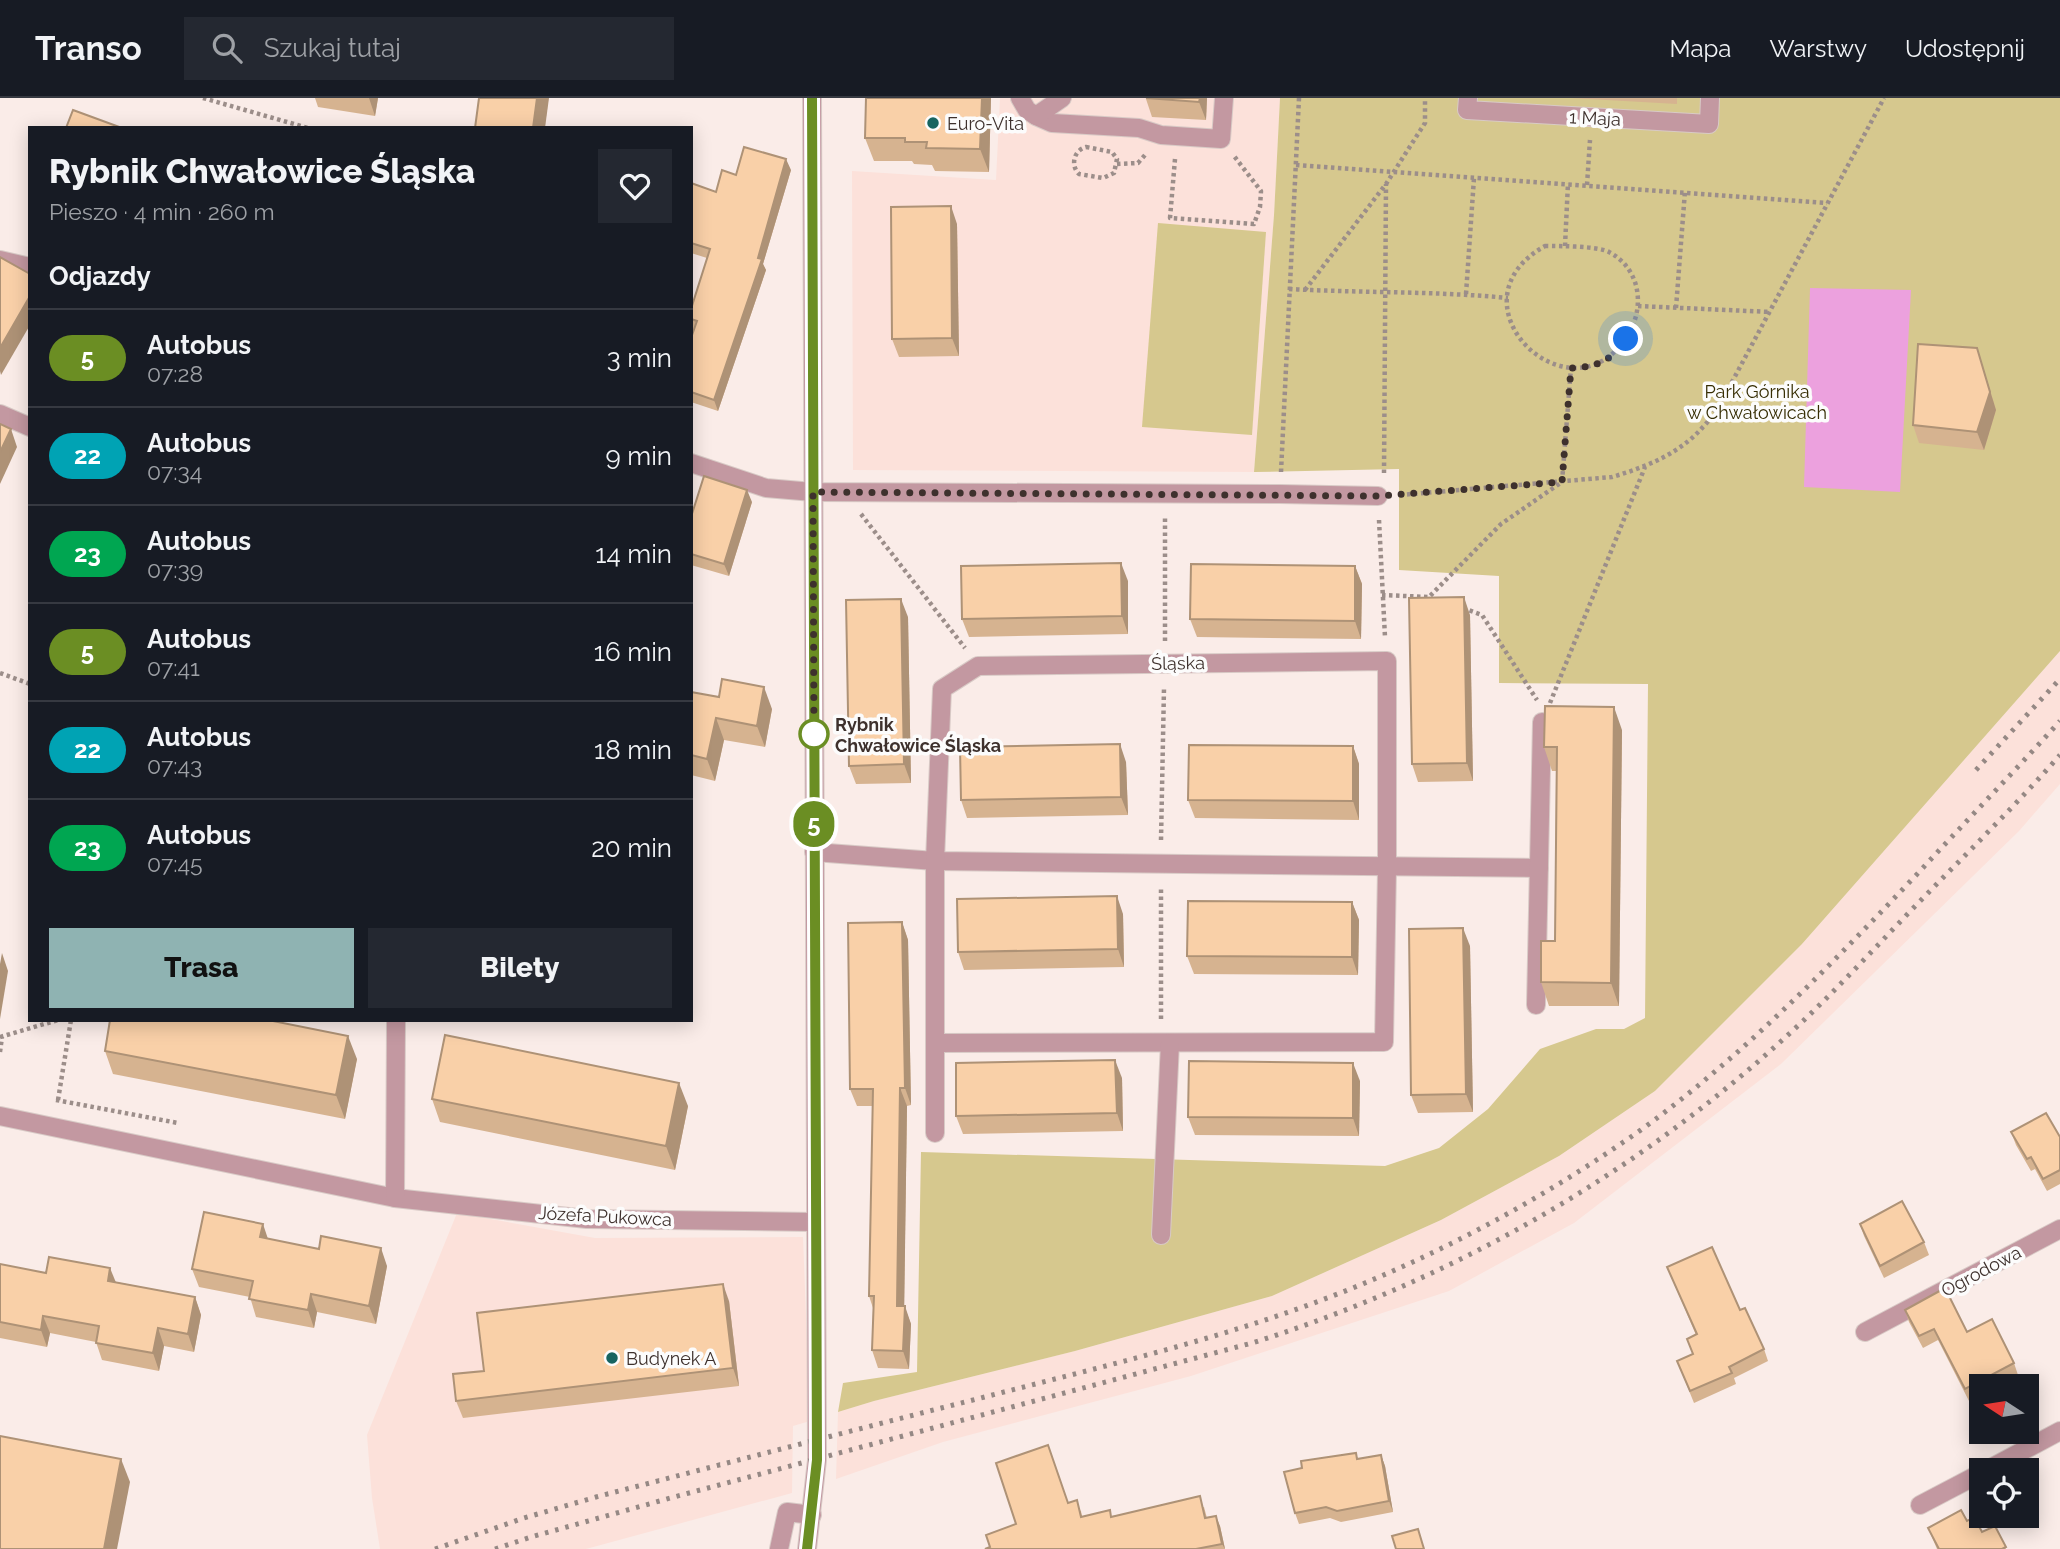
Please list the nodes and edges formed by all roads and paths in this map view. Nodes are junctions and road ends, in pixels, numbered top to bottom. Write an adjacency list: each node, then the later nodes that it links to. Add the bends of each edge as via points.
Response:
1 (203, 98): 13 (path)
2 (812, 98): 43 (street)
3 (1020, 98): 11 (street)
4 (1062, 98): 11 (street)
5 (1224, 98): 11 (street, via 1221,139 1052,122)
6 (1299, 98): 16 (path)
7 (1425, 98): 18 (path, via 1424,123)
8 (1468, 98): 12 (street, 1 Maja, via 1467,110)
9 (1710, 98): 12 (street, 1 Maja, via 1709,124)
10 (1884, 98): 25 (path)
11 (1035, 116)
12 (1592, 117): 23 (path)
13 (301, 126)
14 (1138, 163): 15 (path)
15 (1117, 164): 15 (path, via 1114,173 1106,177 1083,176 1074,160 1078,150 1094,148 1112,152)
16 (1296, 165): 18 (path); 29 (path)
17 (1174, 169): 19 (path, via 1170,218 1254,224 1261,191)
18 (1394, 171): 20 (path); 22 (path)
19 (1250, 176)
20 (1474, 178): 21 (path); 32 (path)
21 (1568, 183): 23 (path); 26 (path)
22 (1386, 184): 30 (path); 31 (path)
23 (1587, 185): 24 (path)
24 (1685, 191): 25 (path); 35 (path)
25 (1827, 203): 36 (path)
26 (1565, 246): 33 (path, via 1545,246 1527,256 1511,281); 34 (path, via 1608,251 1628,267 1638,288)
27 (0, 260): 28 (street)
28 (28, 267)
29 (1289, 289): 30 (path); 45 (path)
30 (1305, 290): 31 (path)
31 (1386, 293): 32 (path); 47 (path, via 1385,471)
32 (1466, 294): 33 (path)
33 (1508, 298): 37 (path, via 1508,312 1522,344 1542,359)
34 (1638, 306): 35 (path); 37 (path, via 1633,326 1618,351 1593,367)
35 (1676, 308): 36 (path)
36 (1771, 312): 41 (path, via 1703,428)
37 (1571, 368): 42 (path)
38 (0, 414): 39 (street)
39 (28, 426)
40 (693, 464): 43 (street, via 766,488)
41 (1645, 467): 42 (path, via 1612,477); 57 (path)
42 (1562, 482): 47 (path); 49 (path, via 1501,524)
43 (813, 492): 44 (street); 58 (street)
44 (860, 493): 46 (street); 54 (path, via 861,516)
45 (1280, 494): 46 (street); 47 (street)
46 (1165, 495): 53 (path)
47 (1378, 496): 48 (path)
48 (1382, 595): 49 (path); 52 (path)
49 (1429, 597): 50 (path)
50 (1442, 602)
51 (1455, 606): 57 (path, via 1482,615)
52 (1387, 661): 53 (street, Śląska); 61 (street)
53 (1165, 664): 54 (street, Śląska); 60 (path)
54 (978, 666): 59 (street, via 942,689)
55 (0, 673): 56 (path)
56 (28, 683)
57 (1544, 719): 62 (street)
58 (814, 852): 59 (street); 77 (street)
59 (934, 861): 60 (street); 68 (street)
60 (1161, 864): 61 (street); 69 (path)
61 (1387, 868): 62 (street); 69 (street, via 1384,1042)
62 (1539, 868): 63 (street)
63 (1536, 1005)
64 (51, 1022): 67 (path)
65 (71, 1022): 72 (path)
66 (396, 1022): 76 (street)
67 (1, 1037): 70 (path)
68 (935, 1043): 69 (street); 75 (street)
69 (1166, 1043): 79 (street)
70 (0, 1052)
71 (46, 1098): 72 (path)
72 (58, 1100): 74 (path)
73 (0, 1116): 76 (street, Józefa Pukowca)
74 (178, 1123)
75 (935, 1133)
76 (396, 1198): 77 (street, Józefa Pukowca, via 587,1219)
77 (815, 1222): 85 (street, via 817,1460)
78 (2060, 1229): 80 (street, Ogrodowa)
79 (1161, 1235)
80 (1865, 1332)
81 (2060, 1431): 82 (street)
82 (2009, 1458)
83 (1969, 1479): 84 (street)
84 (1920, 1505)
85 (812, 1515): 86 (street, via 787,1513); 87 (street)
86 (779, 1549)
87 (807, 1549)

